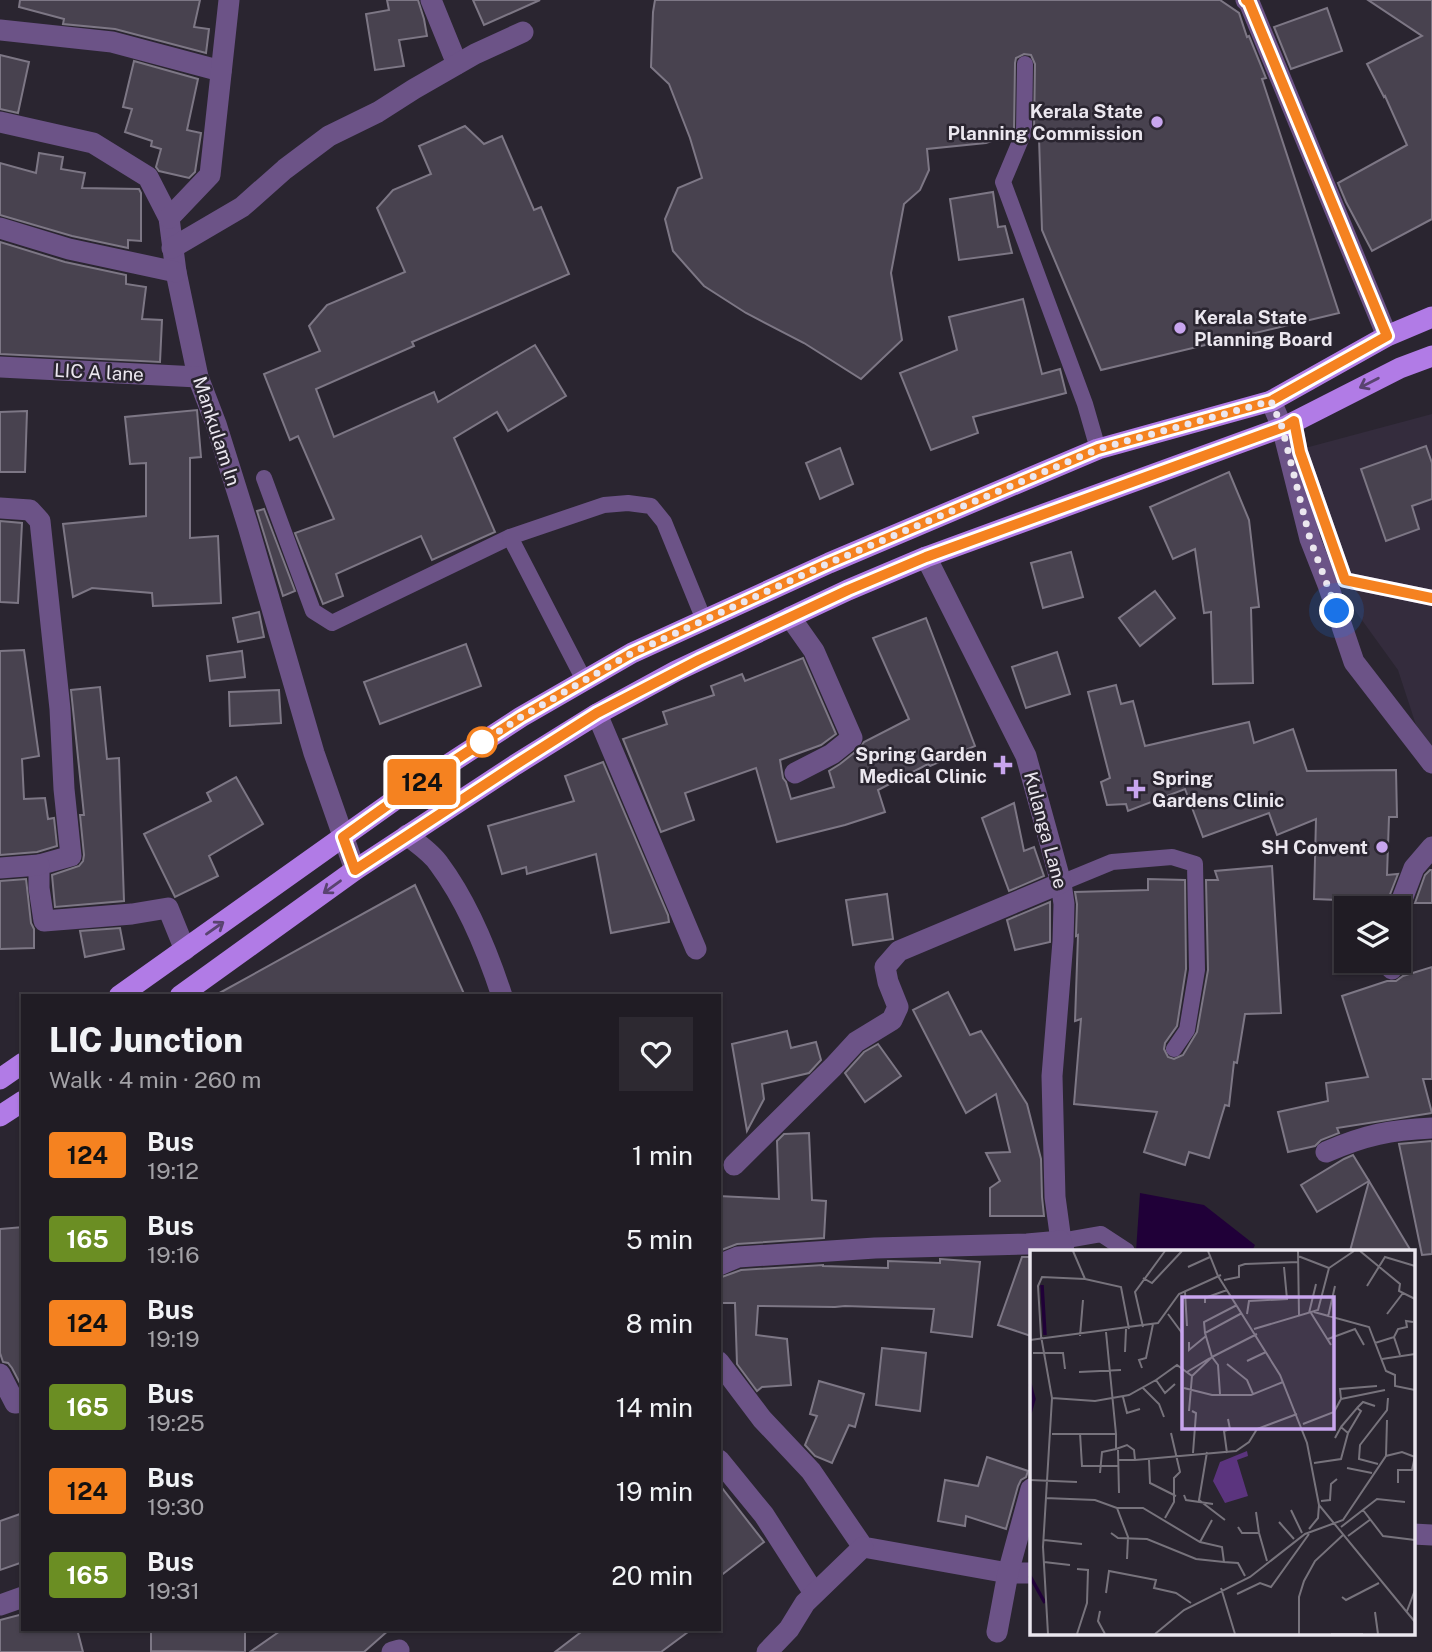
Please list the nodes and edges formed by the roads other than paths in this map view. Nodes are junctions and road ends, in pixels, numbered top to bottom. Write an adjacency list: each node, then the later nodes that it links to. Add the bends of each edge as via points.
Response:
1 (229, 0): 8 (street)
2 (431, 0): 6 (street)
3 (1246, 0): 15 (street)
4 (0, 30): 8 (street, via 112,42)
5 (523, 32): 6 (street)
6 (457, 64): 12 (street, via 329,136 242,208)
7 (1025, 64): 21 (lane, via 1024,132 1003,182)
8 (221, 71): 10 (street, via 210,175)
9 (0, 122): 10 (street, Mankulam ln, via 93,143 148,177)
10 (169, 218): 12 (street, Mankulam ln)
11 (0, 228): 13 (street, via 68,249)
12 (173, 248): 13 (street, Mankulam ln)
13 (176, 272): 18 (street, Mankulam ln)
14 (1432, 317): 15 (main road)
15 (1387, 336): 19 (main road)
16 (1432, 356): 20 (main road, one-way to 20)
17 (0, 367): 18 (street, LIC A lane)
18 (198, 377): 34 (street, Mankulam ln)
19 (1271, 401): 20 (street); 21 (main road)
20 (1288, 424): 25 (main road); 26 (lane, via 1345,580); 31 (street, via 1310,539 1354,662)
21 (1098, 449): 28 (main road)
22 (264, 478): 24 (lane, via 313,611 332,623)
23 (0, 508): 36 (street, via 30,510 40,521 71,856)
24 (510, 537): 28 (lane, via 604,505 651,506 664,522); 29 (lane)
25 (926, 557): 27 (main road); 39 (street, Kulanga Lane, via 1026,756)
26 (1432, 598)
27 (790, 617): 30 (main road); 32 (street, via 814,650 852,738)
28 (704, 620): 29 (main road)
29 (584, 680): 34 (main road)
30 (597, 713): 33 (main road); 41 (street)
31 (1432, 763)
32 (794, 773)
33 (407, 835): 38 (main road); 45 (street, via 438,862 472,919)
34 (343, 837): 38 (street, Mankulam ln); 42 (main road, one-way to 34)
35 (1432, 847): 40 (street, via 1414,868)
36 (39, 865): 37 (street); 42 (street, via 44,922 168,908)
37 (0, 868)
38 (355, 870): 44 (main road, one-way to 44)
39 (1061, 883): 46 (lane, via 1112,862 1172,857 1195,864 1197,970 1187,1030); 53 (street, via 900,951 885,967 898,1007 892,1020 856,1042); 54 (street, Kulanga Lane, via 1065,904 1052,1076 1055,1197)
40 (1403, 896)
41 (696, 949)
42 (184, 950): 43 (main road)
43 (122, 994)
44 (183, 994)
45 (501, 994)
46 (1174, 1049)
47 (21, 1064): 48 (main road)
48 (0, 1079)
49 (21, 1102): 50 (main road)
50 (0, 1116)
51 (1432, 1128): 52 (street, via 1382,1132)
52 (1326, 1152)
53 (734, 1165)
54 (1062, 1246): 55 (lane, via 1101,1234); 56 (street, via 875,1248 738,1257)
55 (1125, 1250)
56 (721, 1264)
57 (721, 1365): 64 (street, via 762,1419 811,1471)
58 (0, 1374): 59 (street, via 15,1403)
59 (21, 1402)
60 (721, 1462): 67 (street, via 764,1514)
61 (1030, 1493): 65 (street)
62 (1414, 1534): 63 (street)
63 (1432, 1535)
64 (863, 1547): 65 (street); 67 (street)
65 (1008, 1573): 66 (street); 70 (street)
66 (1030, 1573)
67 (814, 1593): 71 (street)
68 (21, 1598): 69 (street)
69 (0, 1605)
70 (997, 1632)
71 (767, 1652)

